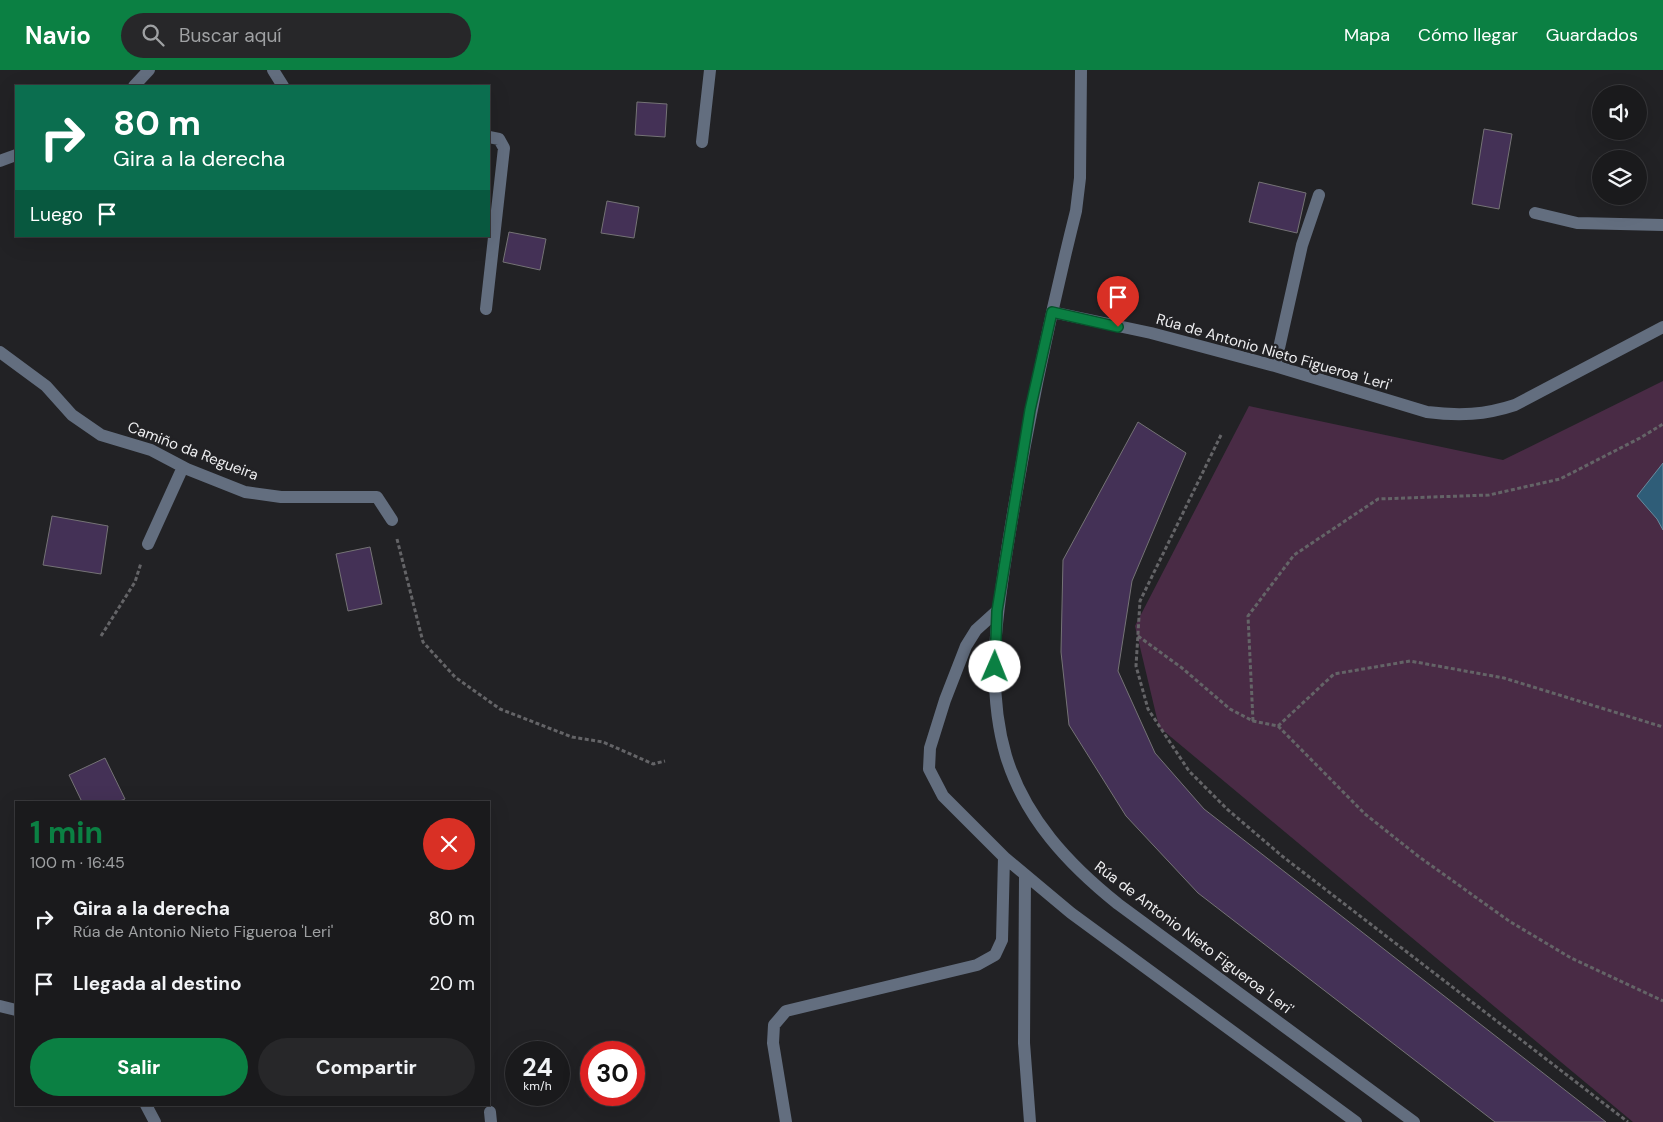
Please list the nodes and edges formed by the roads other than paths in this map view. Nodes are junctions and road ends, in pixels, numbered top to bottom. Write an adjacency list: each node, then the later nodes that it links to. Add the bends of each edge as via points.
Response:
1 (149, 70): 5 (street)
2 (273, 70): 6 (street)
3 (710, 70): 8 (street)
4 (1081, 70): 15 (street, via 1080,178 1076,210)
5 (135, 85)
6 (282, 85)
7 (490, 137): 14 (street, via 499,139 504,148)
8 (702, 142)
9 (15, 155): 10 (street)
10 (0, 161)
11 (1319, 196): 18 (street, via 1302,245)
12 (1536, 213): 13 (street, via 1578,223)
13 (1663, 225)
14 (486, 310)
15 (1052, 312): 18 (street, Rúa de Antonio Nieto Figueroa 'Leri', via 1151,333); 22 (street, Rúa de Antonio Nieto Figueroa 'Leri', via 1030,410)
16 (1663, 326): 18 (street, Rúa de Antonio Nieto Figueroa 'Leri', via 1515,405 1472,415 1427,412)
17 (0, 352): 19 (street, Camiño da Regueira, via 46,386 72,415 101,435 151,450)
18 (1275, 366)
19 (183, 467): 20 (street, Camiño da Regueira, via 245,492 282,497 377,497); 21 (street)
20 (392, 520)
21 (148, 544)
22 (997, 611): 23 (street, via 976,630 966,646 930,748 929,769 943,796); 32 (street, Rúa de Antonio Nieto Figueroa 'Leri', via 996,677 999,721 1006,756 1019,790 1054,845 1074,868 1118,904)
23 (1004, 857): 24 (street); 29 (street, via 1002,940 995,955 977,965 786,1011 774,1025 773,1043)
24 (1025, 875): 30 (street, via 1024,1043); 31 (street, via 1071,913)
25 (0, 1006): 26 (street)
26 (15, 1010)
27 (147, 1106): 28 (street)
28 (155, 1122)
29 (786, 1122)
30 (1030, 1122)
31 (1356, 1122)
32 (1414, 1122)

